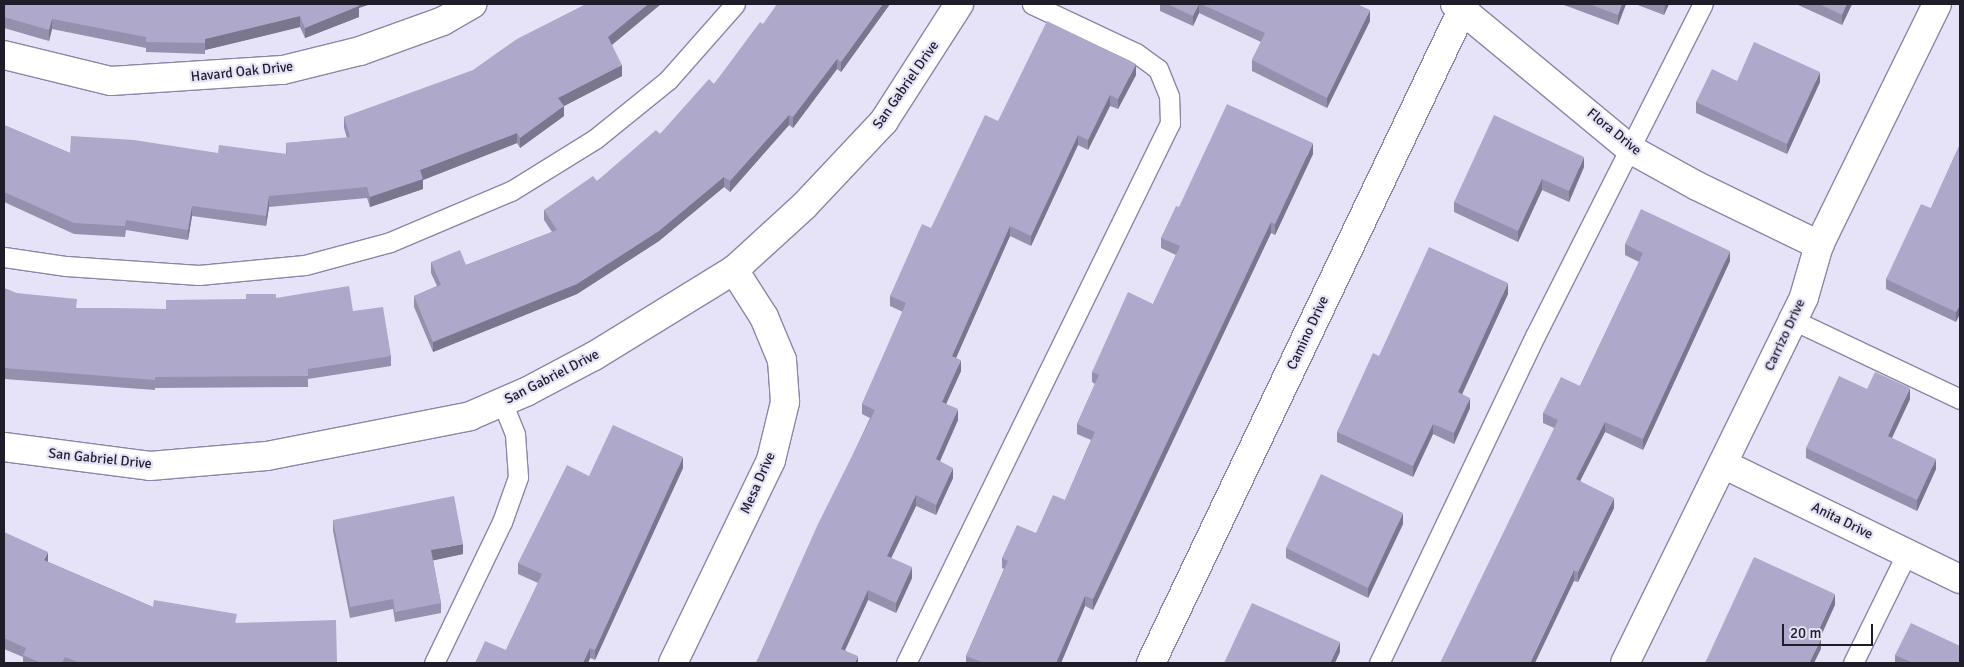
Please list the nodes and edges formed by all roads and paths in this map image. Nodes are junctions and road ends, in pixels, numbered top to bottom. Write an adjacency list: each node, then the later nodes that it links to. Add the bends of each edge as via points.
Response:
1 (472, 4): 8 (street, Havard Oak Drive, via 443,21 360,51 283,70 111,81)
2 (736, 4): 11 (lane, via 668,80 595,139 511,191 390,242 305,265 199,275 66,266)
3 (959, 4): 12 (street, San Gabriel Drive, via 884,121 804,206)
4 (1032, 4): 22 (lane, via 1136,53 1158,69 1169,96 1170,123)
5 (1703, 4): 9 (lane)
6 (1938, 4): 10 (street, Carrizo Drive)
7 (1461, 5): 9 (street, Flora Drive); 23 (street, Camino Drive)
8 (4, 55)
9 (1630, 149): 10 (street, Flora Drive, via 1697,186); 24 (lane, via 1535,336)
10 (1819, 245): 13 (street, Carrizo Drive, via 1804,297)
11 (4, 256)
12 (734, 270): 15 (street, San Gabriel Drive, via 594,356); 21 (street, Mesa Drive, via 764,318 782,360 785,402 771,460)
13 (1793, 320): 14 (lane); 17 (street, Carrizo Drive)
14 (1960, 399)
15 (502, 402): 16 (street, San Gabriel Drive, via 470,416 267,456 150,466); 20 (lane, via 516,434 518,477 502,522)
16 (4, 447)
17 (1723, 464): 18 (street, Anita Drive); 25 (street, Carrizo Drive)
18 (1908, 553): 19 (street, Anita Drive); 26 (lane)
19 (1960, 579)
20 (434, 663)
21 (673, 663)
22 (906, 663)
23 (1151, 663)
24 (1379, 663)
25 (1625, 663)
26 (1853, 663)

